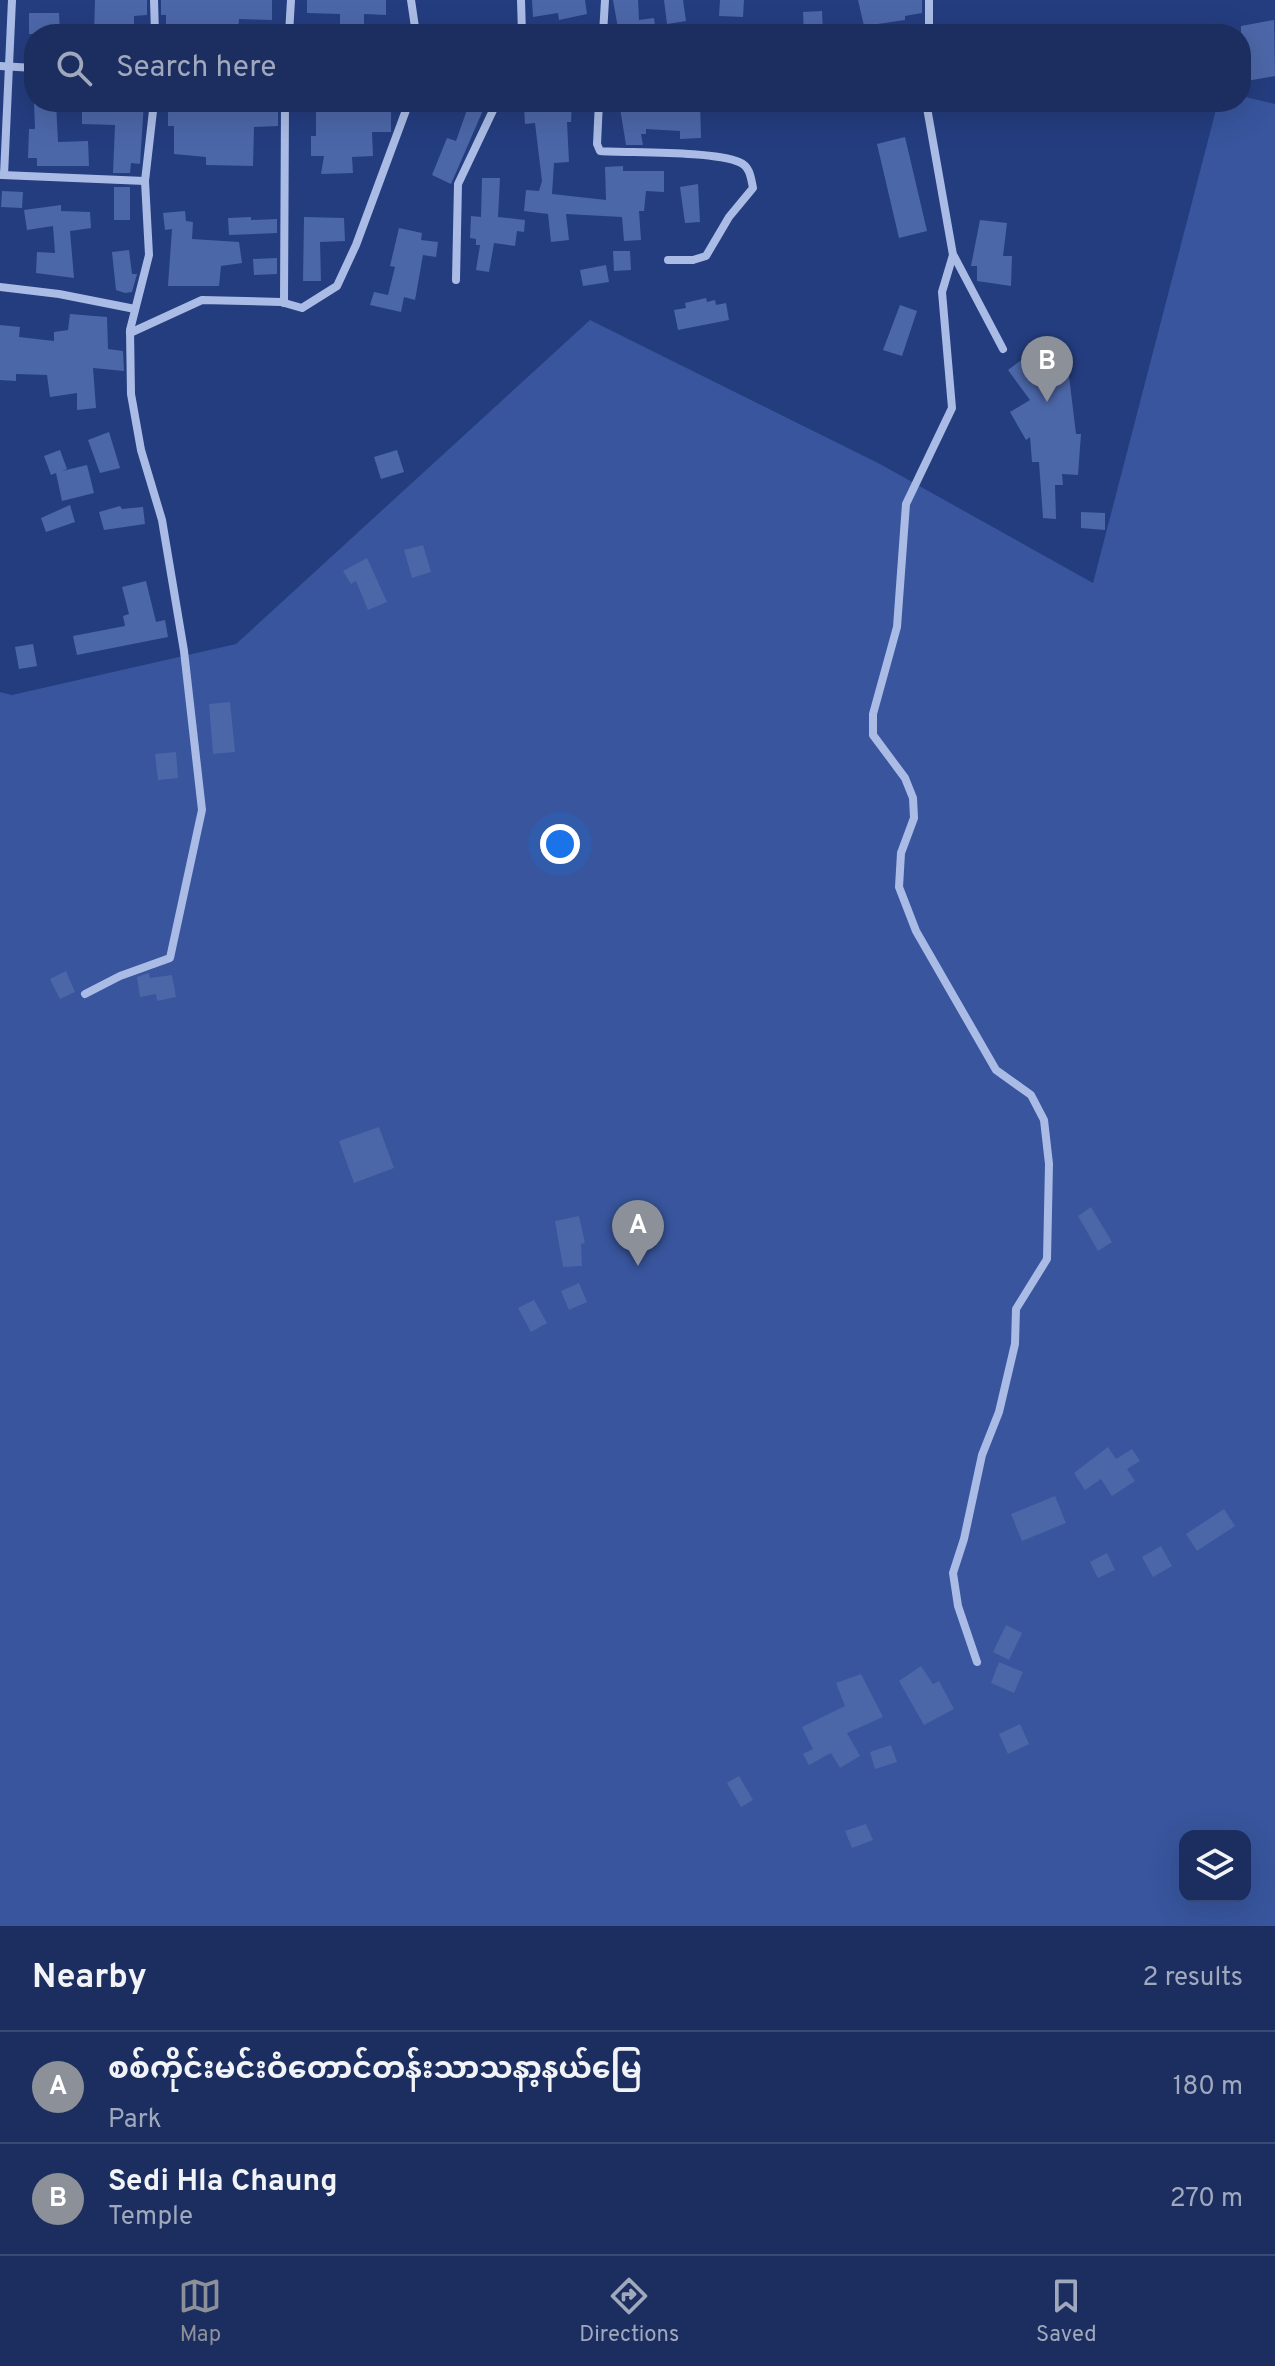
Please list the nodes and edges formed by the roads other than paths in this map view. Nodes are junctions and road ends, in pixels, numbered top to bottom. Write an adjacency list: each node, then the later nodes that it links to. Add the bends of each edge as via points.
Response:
1 (12, 0): 15 (street)
2 (154, 0): 8 (street)
3 (291, 0): 9 (street)
4 (411, 0): 10 (street)
5 (521, 0): 11 (street)
6 (605, 0): 12 (street)
7 (929, 0): 13 (street)
8 (155, 24)
9 (290, 24)
10 (415, 24)
11 (522, 24)
12 (604, 24)
13 (929, 24)
14 (0, 66): 15 (street)
15 (11, 66): 16 (street); 23 (street)
16 (24, 67)
17 (153, 112): 24 (street)
18 (285, 112): 29 (street)
19 (405, 112): 29 (street, via 337,286 310,306)
20 (492, 112): 27 (street, via 458,184)
21 (599, 112): 26 (street, via 600,151 696,156 739,162 749,170 753,188 706,256)
22 (928, 112): 25 (street)
23 (2, 175): 24 (street)
24 (145, 181): 30 (street, via 149,255)
25 (953, 255): 32 (street); 34 (street, via 942,292 952,408 906,504 897,627 873,714 873,735 913,798 914,818 901,853 899,887 916,931 996,1070 1031,1095 1044,1120 1049,1164 1047,1259 1016,1309 1015,1344 999,1412 982,1455 953,1573)
26 (668, 260)
27 (456, 280)
28 (0, 287): 30 (street)
29 (284, 303): 31 (street, via 202,300)
30 (135, 309): 31 (street)
31 (130, 333): 33 (street, via 131,394 162,520 182,637 202,810 170,958)
32 (1003, 349)
33 (85, 994)
34 (977, 1662)

